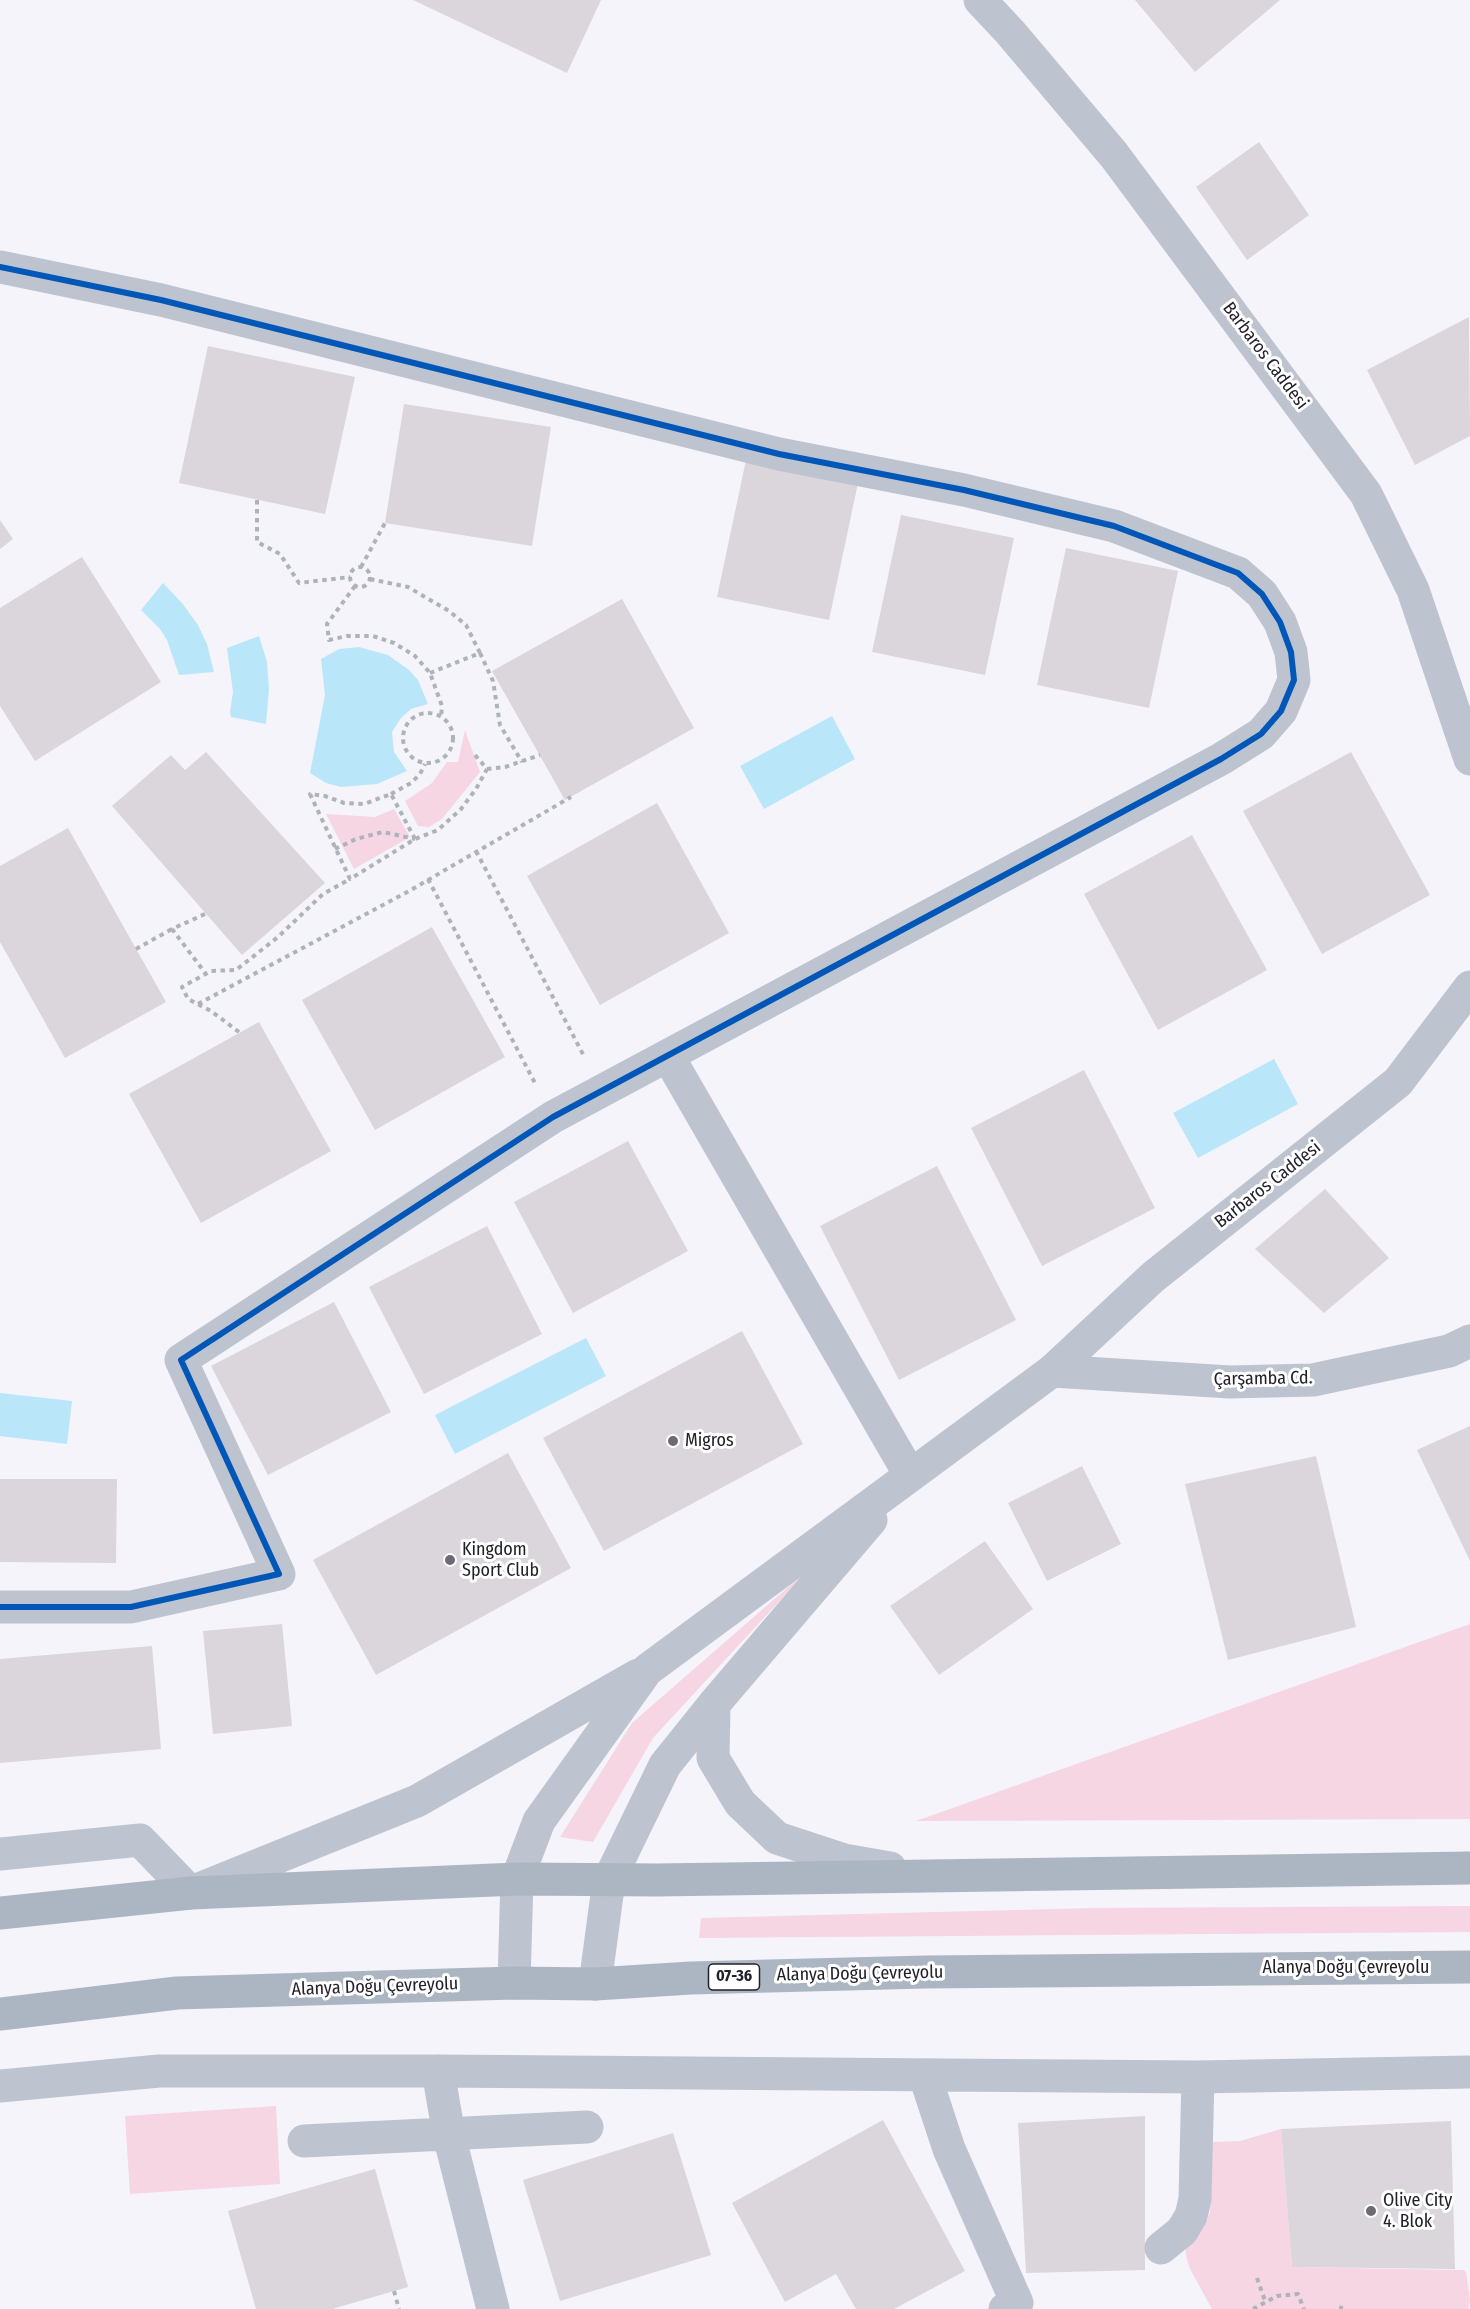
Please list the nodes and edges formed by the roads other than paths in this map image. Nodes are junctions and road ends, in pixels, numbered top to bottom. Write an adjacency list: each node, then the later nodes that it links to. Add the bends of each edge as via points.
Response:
1 (980, 0): 3 (street, Barbaros Caddesi, via 1114,155 1366,494 1413,590)
2 (0, 267): 5 (street, via 161,300 779,454 964,490 1114,526 1238,573 1262,594 1280,622 1291,652 1294,680 1281,711 1261,734)
3 (1470, 759)
4 (1470, 987): 7 (street, Barbaros Caddesi, via 1398,1082 1153,1277)
5 (668, 1056): 8 (street); 9 (street, via 553,1118 181,1360 279,1574 131,1607)
6 (1470, 1341): 7 (street, Çarşamba Cd., via 1449,1351 1314,1380 1230,1382)
7 (1052, 1371): 8 (street, Barbaros Caddesi)
8 (910, 1474): 10 (street); 11 (street)
9 (0, 1607)
10 (647, 1670): 15 (street, via 539,1821); 17 (street, via 417,1800)
11 (714, 1704): 14 (street, via 713,1758 740,1803 777,1838 844,1860); 16 (street, via 666,1765)
12 (0, 1854): 17 (street, via 140,1840)
13 (1470, 1868): 14 (highway)
14 (927, 1875): 16 (highway)
15 (517, 1879): 16 (highway); 17 (highway); 20 (street)
16 (609, 1880): 21 (street)
17 (191, 1893): 18 (highway)
18 (0, 1913)
19 (1470, 1967): 21 (highway, Alanya Doğu Çevreyolu / 07-36, via 926,1972)
20 (514, 1983): 21 (highway, Alanya Doğu Çevreyolu / 07-36); 22 (highway, Alanya Doğu Çevreyolu / 07-36, via 177,1993)
21 (595, 1984)
22 (0, 2014)
23 (438, 2071): 25 (street); 27 (street, via 159,2071); 29 (street)
24 (1470, 2072): 26 (street)
25 (925, 2076): 26 (street); 32 (street, via 950,2149)
26 (1198, 2077): 31 (street, via 1195,2199 1182,2230)
27 (0, 2086)
28 (587, 2127): 29 (street)
29 (448, 2135): 30 (street); 33 (street)
30 (304, 2141)
31 (1161, 2248)
32 (1015, 2307)
33 (493, 2309)

